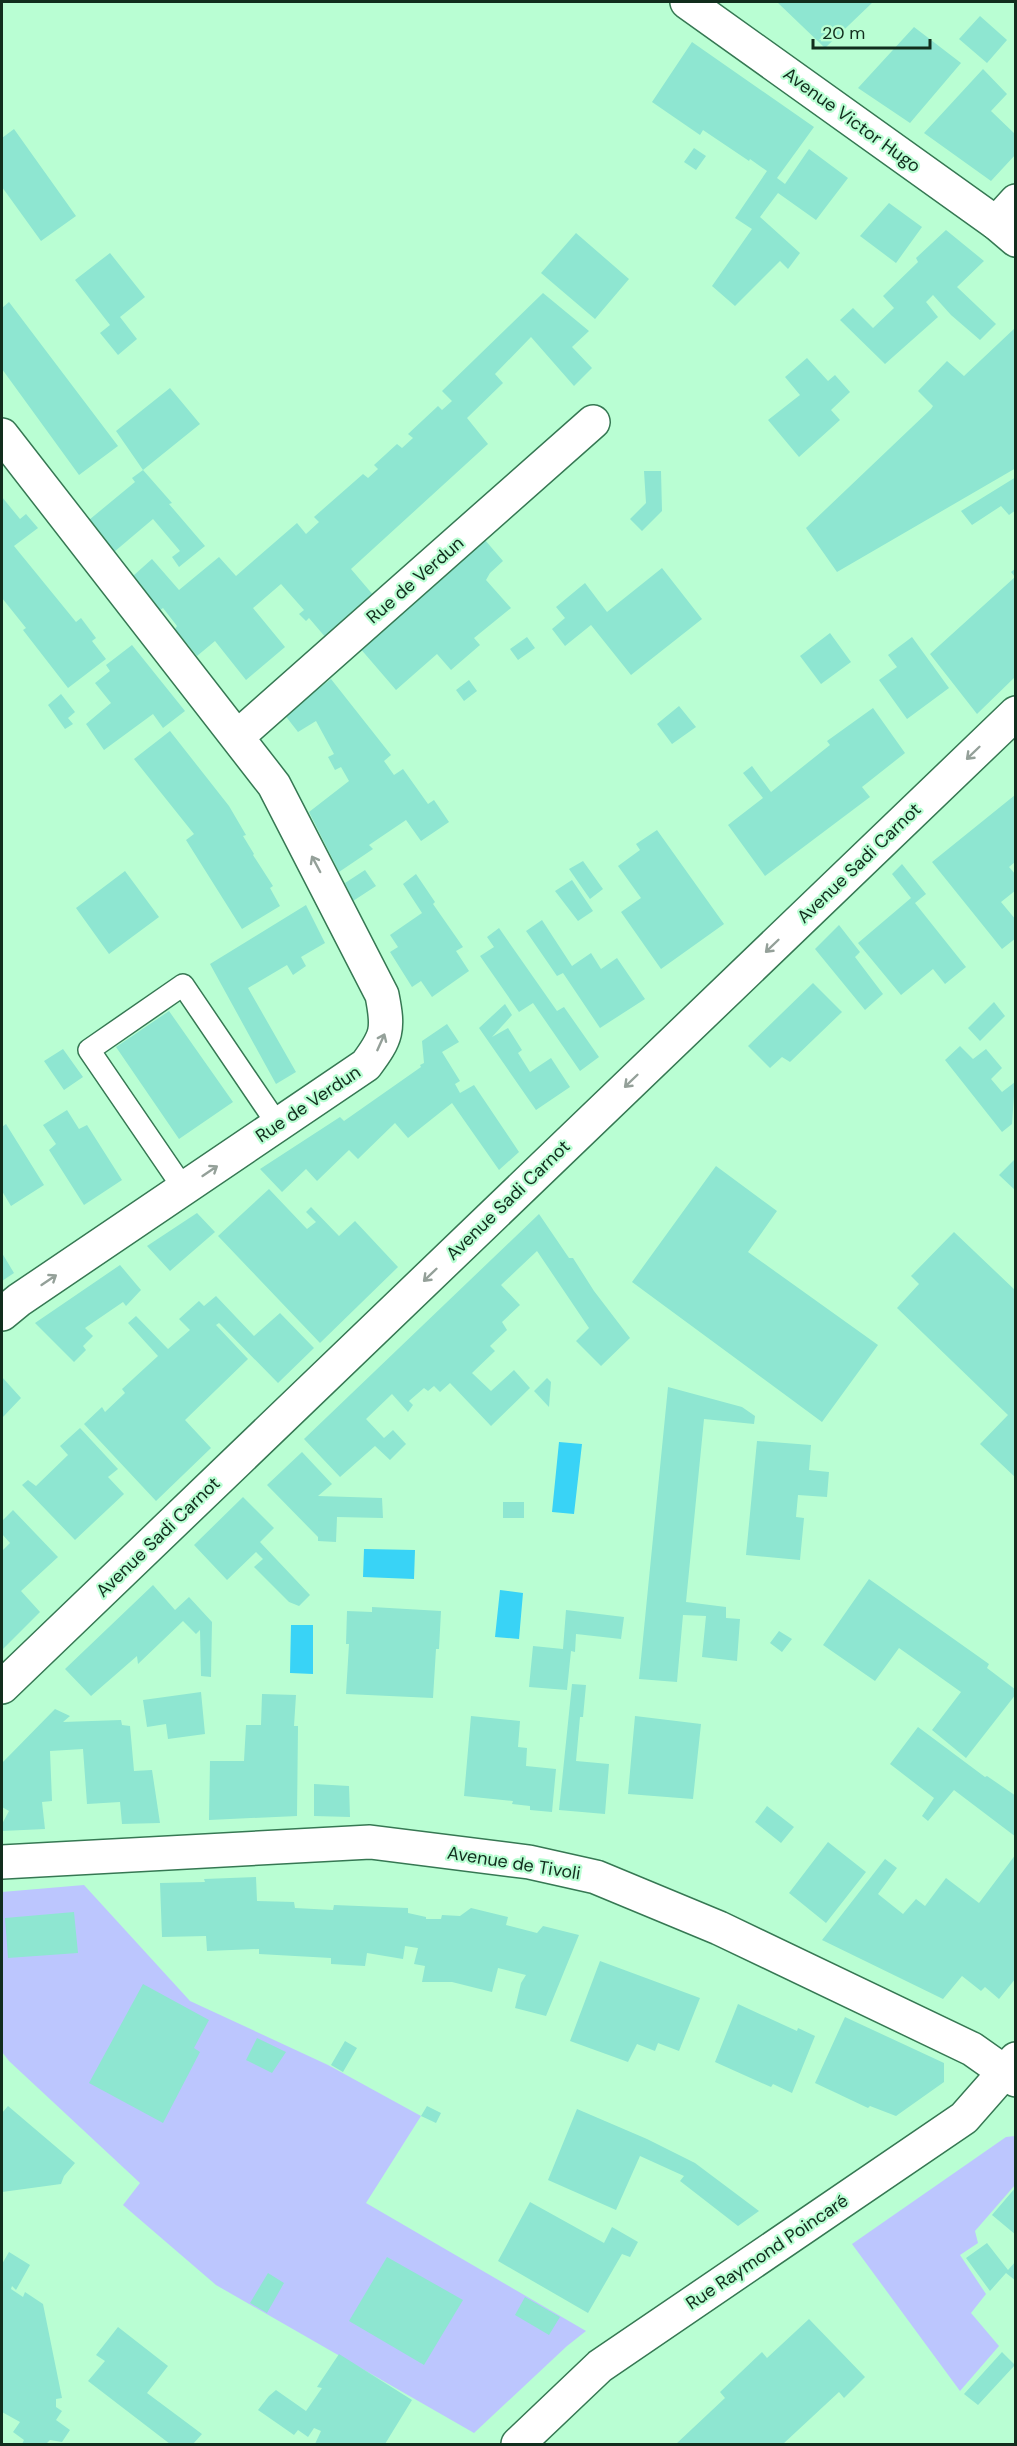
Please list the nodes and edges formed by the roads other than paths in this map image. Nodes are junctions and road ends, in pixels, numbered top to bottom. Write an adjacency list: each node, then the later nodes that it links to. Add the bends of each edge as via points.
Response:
1 (687, 2): 2 (street, Avenue Victor Hugo)
2 (1009, 221)
3 (593, 422): 6 (street, Rue de Verdun)
4 (2, 435): 6 (street, Rue de Verdun)
5 (1016, 713): 10 (street, Avenue Sadi Carnot, one-way to 10)
6 (237, 737): 7 (street, Rue de Verdun, one-way to 6, via 366,1065 382,1044 387,1022 381,995 308,849 274,785)
7 (278, 1125): 8 (street, Rue de Verdun, one-way to 7); 8 (lane, via 183,986 89,1050)
8 (184, 1189): 9 (street, Rue de Verdun, one-way to 8)
9 (2, 1314)
10 (2, 1687)
11 (2, 1862): 12 (street, Avenue de Tivoli, via 370,1842 529,1862 596,1877 718,1928)
12 (1012, 2070): 13 (street, Rue Raymond Poincaré, via 964,2118 600,2366)
13 (518, 2445)

